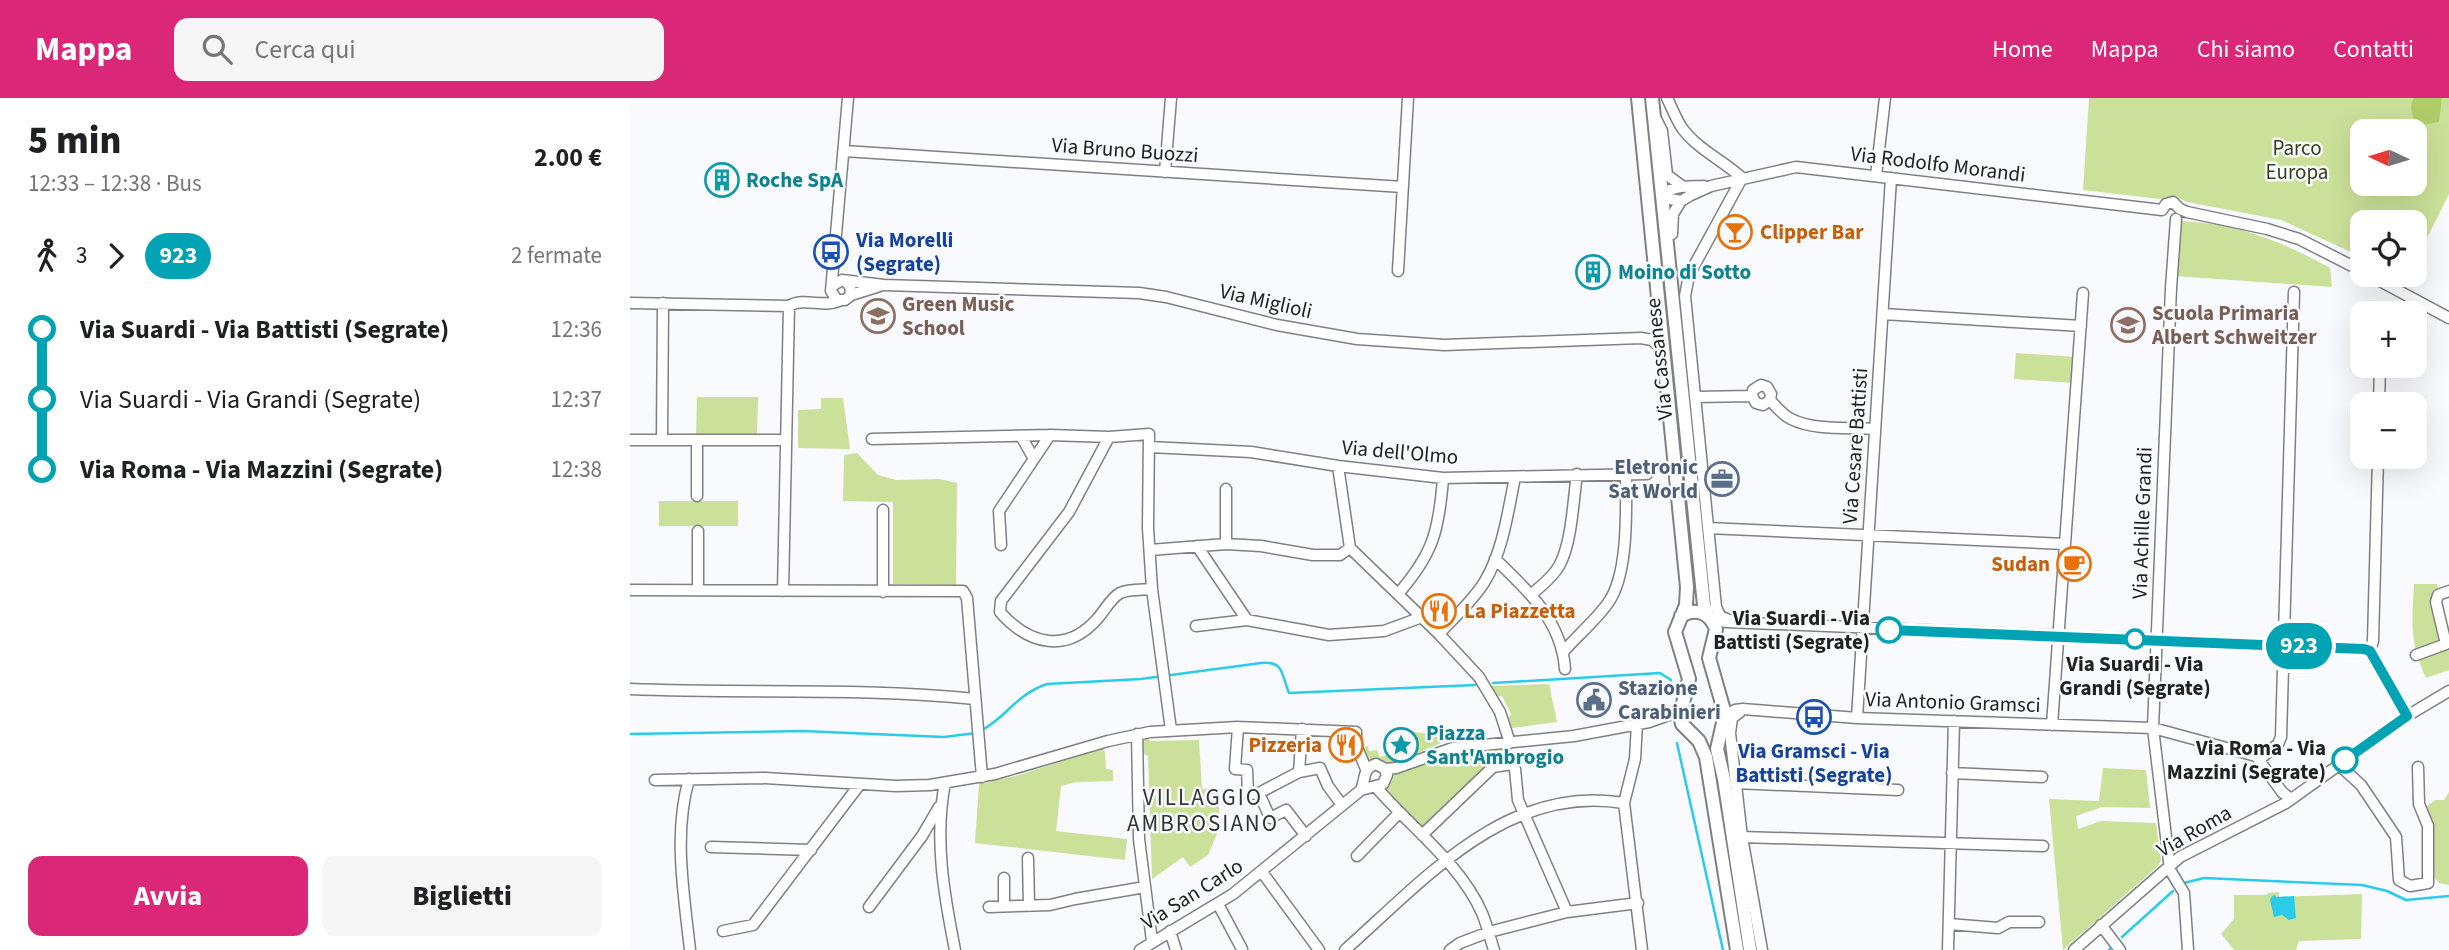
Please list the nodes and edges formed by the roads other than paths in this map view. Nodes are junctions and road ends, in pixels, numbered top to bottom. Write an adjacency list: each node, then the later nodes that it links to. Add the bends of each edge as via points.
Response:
1 (848, 98): 10 (street)
2 (1171, 98): 12 (street)
3 (1408, 98): 18 (street)
4 (1638, 98): 11 (main road, Via Cassanese)
5 (1647, 98): 9 (main road)
6 (1652, 98): 9 (main road, Via Cassanese)
7 (1668, 98): 15 (street, via 1689,136)
8 (1885, 98): 13 (street)
9 (1654, 117): 17 (street, via 1662,131 1667,175); 19 (main road, Via Cassanese)
10 (844, 150): 12 (street, Via Bruno Buozzi); 25 (street)
11 (1644, 154): 19 (main road); 21 (main road, Via Cassanese)
12 (1165, 172): 18 (street, Via Bruno Buozzi)
13 (1877, 176): 14 (street, Via Rodolfo Morandi); 15 (street, Via Rodolfo Morandi, via 1804,167)
14 (1892, 177): 22 (street, Via Rodolfo Morandi); 42 (street, Via Cesare Battisti)
15 (1742, 178): 16 (street, Via Rodolfo Morandi); 23 (street)
16 (1716, 185): 17 (street, Via Rodolfo Morandi); 20 (street, Via Rodolfo Morandi); 23 (street, via 1725,192)
17 (1682, 186): 19 (street, Via Rodolfo Morandi)
18 (1403, 187): 27 (street)
19 (1662, 194): 20 (street); 21 (main road); 28 (main road, Via Cassanese)
20 (1681, 201): 28 (street, via 1671,220 1674,260)
21 (1650, 207): 41 (main road, Via Cassanese)
22 (2162, 211): 24 (street, Via Rodolfo Morandi, via 2167,220); 24 (street, Via Rodolfo Morandi, via 2171,202 2177,205)
23 (1724, 213): 48 (street, via 1686,285)
24 (2178, 215): 26 (street, Via Rodolfo Morandi, via 2267,229 2299,239); 98 (street, Via Achille Grandi)
25 (835, 260): 29 (street); 32 (street)
26 (2350, 265)
27 (1398, 271)
28 (1670, 272): 91 (main road, Via Cassanese, via 1701,578)
29 (844, 281): 30 (street); 32 (street); 35 (street)
30 (884, 285): 35 (street); 45 (street, Via Miglioli, via 1144,293 1331,335 1444,345)
31 (2391, 287): 43 (street)
32 (831, 289): 36 (street); 39 (street)
33 (2294, 292): 99 (street)
34 (2083, 293): 44 (street)
35 (851, 295): 36 (street)
36 (839, 301): 39 (street)
37 (630, 303): 38 (street)
38 (663, 303): 40 (street); 56 (street)
39 (814, 303): 40 (street)
40 (789, 306): 58 (street)
41 (1660, 311): 45 (street, via 1655,328); 46 (main road, Via Cassanese)
42 (1883, 314): 44 (street); 50 (street, Via Cesare Battisti)
43 (2449, 318)
44 (2081, 326): 75 (street)
45 (1641, 338): 46 (street, via 1654,341)
46 (1664, 351): 89 (main road, Via Cassanese, via 1688,587)
47 (1752, 396): 48 (street); 49 (street, via 1761,405); 49 (street, via 1755,388 1764,385 1771,391)
48 (1695, 397): 71 (street)
49 (1770, 400): 50 (street, via 1796,421)
50 (1875, 429): 73 (street, Via Cesare Battisti)
51 (1050, 435): 52 (street); 53 (street); 60 (street)
52 (1021, 436): 54 (street); 60 (street)
53 (1109, 437): 59 (street, via 1149,435); 81 (street, via 1069,512 999,609 1027,635 1060,642 1088,628 1118,594)
54 (872, 439)
55 (630, 440): 56 (street)
56 (662, 440): 57 (street)
57 (697, 440): 58 (street); 69 (street)
58 (786, 440): 84 (street)
59 (1150, 447): 61 (street, Via dell'Olmo, via 1251,452); 79 (street)
60 (1034, 459): 76 (street, via 999,511)
61 (1338, 466): 67 (street, Via dell'Olmo); 78 (street)
62 (2378, 469): 101 (street)
63 (1577, 474): 64 (street, Via dell'Olmo); 66 (street, Via dell'Olmo); 88 (street, via 1561,563)
64 (1626, 474): 65 (street, Via dell'Olmo); 100 (street, via 1626,530 1616,588 1606,606)
65 (1647, 474)
66 (1515, 477): 67 (street, Via dell'Olmo); 80 (street)
67 (1443, 478): 87 (street, via 1430,547 1420,568)
68 (1226, 489): 74 (street)
69 (697, 496)
70 (883, 510): 85 (street)
71 (1708, 528): 73 (street); 93 (street, via 1717,611 1722,618)
72 (698, 531): 83 (street)
73 (1868, 536): 75 (street); 95 (street, Via Cesare Battisti)
74 (1226, 544): 77 (street); 78 (street, via 1313,555 1340,555)
75 (2065, 544): 97 (street)
76 (1001, 545)
77 (1197, 545): 79 (street); 92 (street)
78 (1350, 548): 87 (street)
79 (1150, 550): 81 (street)
80 (1495, 559): 88 (street); 96 (street, via 1479,590)
81 (1152, 589): 118 (street)
82 (630, 590): 83 (street)
83 (698, 590): 84 (street)
84 (783, 591): 85 (street)
85 (883, 592): 106 (street, via 965,593)
86 (2449, 592): 102 (street, via 2438,595 2435,602 2446,644)
87 (1398, 594): 90 (street)
88 (1532, 594): 100 (street)
89 (1681, 616): 91 (main road, via 1697,611); 109 (main road, Via Cassanese, via 1676,636 1689,684)
90 (1422, 617): 92 (street, via 1384,631 1329,635); 96 (street)
91 (1709, 617): 93 (street); 111 (main road, Via Cassanese, via 1716,629 1709,658)
92 (1247, 620): 94 (street)
93 (1743, 622): 95 (street)
94 (1196, 626)
95 (1863, 629): 97 (street); 110 (street, Via Cesare Battisti)
96 (1439, 634): 121 (street, via 1479,677)
97 (2059, 636): 98 (street); 114 (street)
98 (2157, 639): 99 (street); 116 (street, Via Achille Grandi)
99 (2285, 645): 101 (street); 122 (street, via 2281,739)
100 (1563, 651): 103 (street)
101 (2370, 651): 108 (street)
102 (2416, 655)
103 (1565, 669)
104 (630, 689): 106 (street, via 857,691)
105 (2449, 691): 108 (street, Via Roma)
106 (975, 699): 127 (street)
107 (1753, 711): 110 (street, Via Antonio Gramsci); 111 (street, Via Antonio Gramsci, via 1735,709); 133 (street, via 1737,713 1730,724)
108 (2407, 716): 123 (street, Via Roma)
109 (1681, 717): 113 (street, Via San Carlo); 120 (main road)
110 (1857, 718): 112 (street, Via Antonio Gramsci)
111 (1724, 719): 120 (main road, via 1712,734); 186 (main road, Via Cassanese, via 1717,749)
112 (1954, 721): 114 (street, Via Antonio Gramsci); 126 (street)
113 (1637, 724): 121 (street, Via San Carlo); 140 (street, via 1635,759)
114 (2052, 724): 116 (street, Via Antonio Gramsci)
115 (1238, 727): 117 (street); 118 (street); 138 (street, via 1235,769 1247,769 1248,794)
116 (2153, 728): 122 (street, Via Antonio Gramsci); 157 (street, Via Achille Grandi)
117 (1302, 729): 125 (street); 128 (street, via 1356,732 1356,745)
118 (1171, 730): 119 (street)
119 (1137, 734): 127 (street); 160 (street)
120 (1693, 734): 185 (main road, via 1706,757)
121 (1510, 743): 128 (street, Via San Carlo, via 1452,748)
122 (2260, 759): 135 (street)
123 (2339, 765): 124 (street, via 2361,785 2396,837 2399,880 2410,886 2428,883 2428,825 2419,804); 137 (street, Via Roma)
124 (2418, 767)
125 (1299, 772): 138 (street); 142 (street, via 1320,768)
126 (1952, 773): 129 (street); 150 (street)
127 (982, 777): 132 (street)
128 (1373, 777): 142 (street, Via San Carlo); 143 (street)
129 (2042, 777)
130 (689, 779): 131 (street); 134 (street); 176 (street, via 682,851)
131 (655, 780)
132 (945, 783): 134 (street); 141 (street)
133 (1735, 783): 136 (street); 148 (street)
134 (860, 784): 153 (street)
135 (2279, 788): 137 (street); 139 (street)
136 (1898, 790)
137 (2301, 792): 139 (street, Via Roma)
138 (1259, 793): 147 (street, via 1270,818 1286,810)
139 (2291, 799): 157 (street, Via Roma)
140 (1624, 803): 144 (street, via 1599,798); 161 (street)
141 (940, 805): 146 (street); 149 (street)
142 (1342, 806): 147 (street, Via San Carlo)
143 (1399, 813): 145 (street); 154 (street)
144 (1523, 814): 145 (street, via 1515,766 1498,765); 156 (street, via 1485,832); 167 (street)
145 (1422, 835): 156 (street)
146 (922, 836): 149 (street); 165 (street)
147 (1306, 836): 158 (street, Via San Carlo)
148 (1742, 837): 150 (street); 187 (street)
149 (941, 840): 177 (street, via 944,892)
150 (1951, 845): 151 (street); 169 (street)
151 (2043, 846)
152 (711, 847): 153 (street)
153 (811, 850): 171 (street, via 753,925)
154 (1357, 856)
155 (1028, 858): 164 (street)
156 (1446, 861): 173 (street, via 1481,911); 181 (street)
157 (2169, 865): 170 (street, Via Roma); 191 (street, Via Achille Grandi, via 2184,893)
158 (1262, 872): 162 (street, Via San Carlo); 180 (street)
159 (1004, 878): 163 (street)
160 (1144, 887): 164 (street); 174 (street)
161 (1637, 903): 167 (street); 184 (street)
162 (1218, 904): 172 (street, Via San Carlo); 175 (street)
163 (1004, 906): 164 (street); 166 (street)
164 (1029, 906)
165 (869, 907)
166 (989, 907)
167 (1567, 912): 173 (street)
168 (2039, 922): 169 (street, via 2010,922 1998,928)
169 (1949, 924): 188 (street)
170 (2101, 925): 189 (street, Via Roma); 190 (street)
171 (723, 931)
172 (1170, 931): 174 (street, Via San Carlo); 179 (street)
173 (1489, 932): 182 (street); 183 (street)
174 (1152, 941): 178 (street, Via San Carlo)
175 (1242, 948)
176 (690, 950)
177 (955, 950)
178 (1140, 950)
179 (1176, 950)
180 (1319, 950)
181 (1345, 950)
182 (1450, 950)
183 (1494, 950)
184 (1642, 950)
185 (1737, 950)
186 (1749, 950)
187 (1762, 950)
188 (1948, 950)
189 (2074, 950)
190 (2120, 950)
191 (2188, 950)

